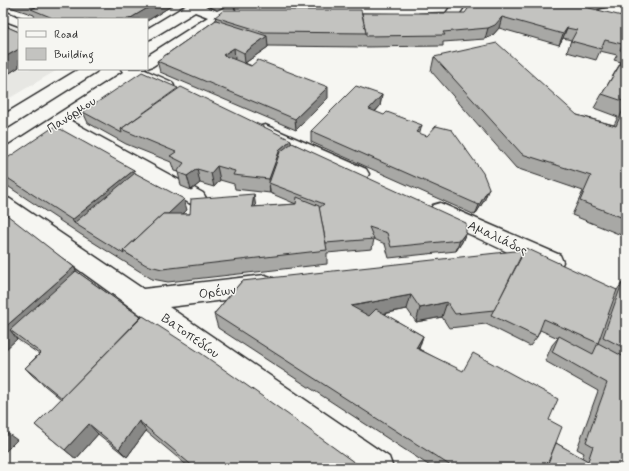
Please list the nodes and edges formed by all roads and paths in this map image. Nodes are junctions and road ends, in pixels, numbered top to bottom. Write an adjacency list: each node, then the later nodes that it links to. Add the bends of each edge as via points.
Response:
1 (239, 3): 6 (street, Πανόρμου)
2 (460, 3): 8 (street, via 450,17)
3 (603, 3): 9 (street, via 576,8)
4 (196, 5): 6 (street); 11 (street)
5 (3, 15): 10 (street)
6 (219, 16): 7 (street); 12 (street, Πανόρμου)
7 (258, 16)
8 (410, 16)
9 (611, 17)
10 (18, 22)
11 (148, 34)
12 (148, 61)
13 (88, 70): 18 (street)
14 (134, 70): 17 (street, Πανόρμου)
15 (141, 70): 16 (street)
16 (185, 94)
17 (58, 122): 20 (street, Πανόρμου); 22 (street)
18 (3, 123)
19 (249, 124): 21 (street)
20 (3, 158)
21 (379, 183)
22 (196, 198)
23 (422, 203): 25 (street, Αμαλιάδος)
24 (3, 204): 29 (street, Βατοπεδίου)
25 (530, 252): 26 (street); 27 (street, Αμαλιάδος)
26 (491, 257)
27 (571, 271)
28 (284, 282): 29 (street, Ορέων)
29 (141, 300): 30 (street, Βατοπεδίου)
30 (378, 468)

